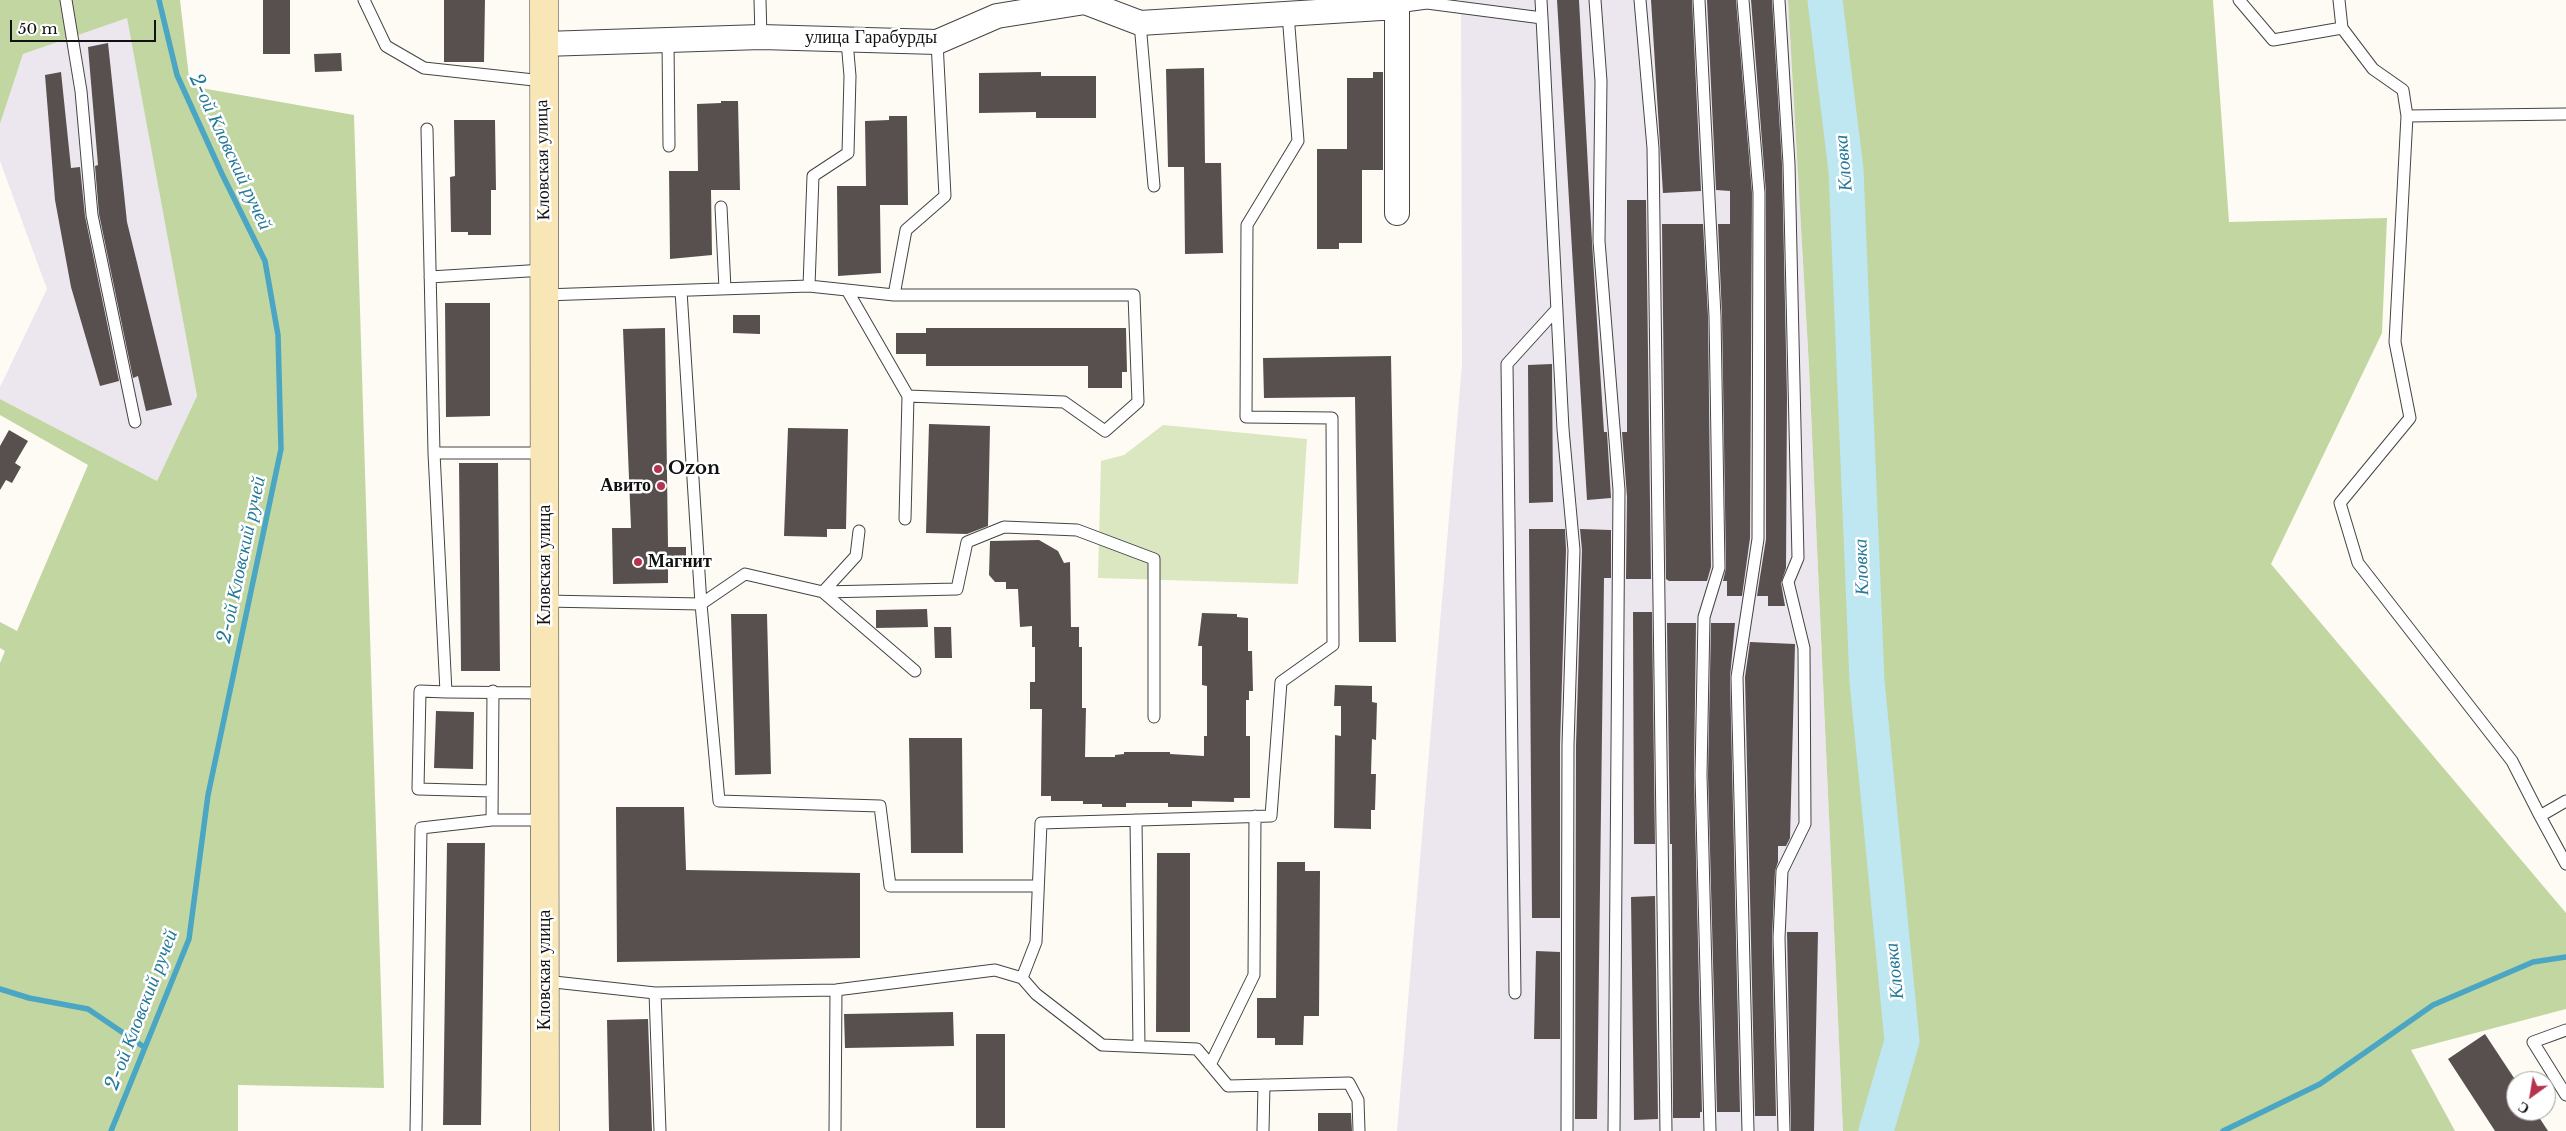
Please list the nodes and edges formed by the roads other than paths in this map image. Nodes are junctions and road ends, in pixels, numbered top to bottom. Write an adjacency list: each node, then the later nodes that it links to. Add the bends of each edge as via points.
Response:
1 (66, 0): 42 (lane, via 81,91 92,215)
2 (364, 0): 25 (lane, via 386,46 424,68)
3 (544, 0): 24 (street, Кловская улица)
4 (760, 0): 20 (lane)
5 (1541, 0): 17 (lane)
6 (1595, 0): 81 (lane, via 1601,81 1599,241 1619,490)
7 (1640, 0): 82 (lane, via 1653,158)
8 (1699, 0): 83 (lane, via 1715,316 1719,568 1704,617 1701,775)
9 (1743, 0): 84 (lane, via 1759,193 1758,539 1737,677)
10 (1779, 0): 85 (lane, via 1789,164 1798,558 1788,582 1804,648 1805,824 1782,871 1779,938)
11 (2239, 0): 19 (lane, via 2273,40)
12 (2339, 0): 19 (lane)
13 (1428, 1): 15 (lane); 17 (lane)
14 (1022, 6): 18 (street, улица Гарабурды, via 1085,2); 23 (street, улица Гарабурды)
15 (1397, 7): 16 (street, улица Гарабурды); 32 (street)
16 (1288, 14): 18 (street, улица Гарабурды); 57 (lane, via 1298,141 1248,225 1246,417 1332,418 1333,645 1281,682 1271,816)
17 (1542, 18): 40 (lane)
18 (1140, 23): 30 (lane)
19 (2342, 28): 27 (lane, via 2373,69 2403,90)
20 (761, 37): 21 (street, улица Гарабурды); 22 (street, улица Гарабурды)
21 (668, 40): 24 (street, улица Гарабурды); 29 (lane)
22 (847, 41): 23 (street, улица Гарабурды); 35 (lane, via 850,76 848,153 813,176)
23 (937, 42): 39 (lane, via 945,196 906,230)
24 (544, 44): 25 (street, Кловская улица)
25 (543, 81): 34 (street, Кловская улица)
26 (2566, 114): 27 (lane)
27 (2407, 116): 58 (lane, via 2395,342 2410,418 2340,503 2358,563 2512,761)
28 (427, 128): 33 (lane)
29 (669, 146)
30 (1154, 186)
31 (722, 207): 36 (lane)
32 (1397, 214)
33 (430, 277): 34 (lane); 43 (lane)
34 (544, 282): 38 (lane); 44 (street, Кловская улица)
35 (809, 286): 36 (lane); 37 (lane)
36 (725, 289): 38 (lane)
37 (847, 290): 39 (lane); 41 (lane)
38 (681, 291): 49 (lane)
39 (894, 295): 41 (lane, via 1134,295 1138,402 1105,431 1064,402)
40 (1557, 309): 67 (lane, via 1506,364); 80 (lane, via 1574,550 1568,745)
41 (908, 396): 45 (lane)
42 (135, 422)
43 (434, 453): 44 (lane); 52 (lane)
44 (544, 453): 48 (street, Кловская улица)
45 (905, 519)
46 (859, 532): 47 (lane, via 856,556)
47 (823, 592): 49 (lane, via 745,574); 50 (lane); 54 (lane, via 957,589 967,542 1004,527 1077,530 1137,552 1154,559)
48 (544, 601): 49 (lane); 53 (street, Кловская улица)
49 (701, 604): 63 (lane, via 720,800 880,806 890,886)
50 (915, 671)
51 (493, 691): 52 (lane); 53 (lane); 55 (lane)
52 (446, 692): 55 (lane, via 420,691 418,790)
53 (545, 693): 60 (street, Кловская улица)
54 (1154, 717)
55 (492, 791): 59 (lane)
56 (2566, 801): 58 (lane)
57 (1255, 816): 61 (lane); 71 (lane, via 1254,975)
58 (2540, 816): 62 (lane)
59 (492, 820): 60 (lane); 74 (lane, via 421,828)
60 (545, 820): 65 (street, Кловская улица)
61 (1136, 820): 63 (lane, via 1041,823); 70 (lane)
62 (2566, 864)
63 (1038, 886): 64 (lane, via 1036,942)
64 (1022, 978): 66 (lane, via 995,970); 70 (lane, via 1036,994 1102,1044)
65 (545, 981): 68 (lane); 75 (street, Кловская улица)
66 (836, 990): 68 (lane); 77 (lane)
67 (1515, 993)
68 (655, 994): 76 (lane)
69 (2566, 1030): 73 (lane, via 2533,1042)
70 (1139, 1046): 71 (lane, via 1197,1049)
71 (1210, 1065): 72 (lane, via 1228,1086)
72 (1264, 1085): 78 (lane); 79 (lane, via 1349,1083 1358,1100)
73 (2566, 1095)
74 (416, 1131)
75 (545, 1131)
76 (660, 1131)
77 (835, 1131)
78 (1263, 1131)
79 (1359, 1131)
80 (1567, 1131)
81 (1614, 1131)
82 (1666, 1131)
83 (1710, 1131)
84 (1748, 1131)
85 (1784, 1131)

